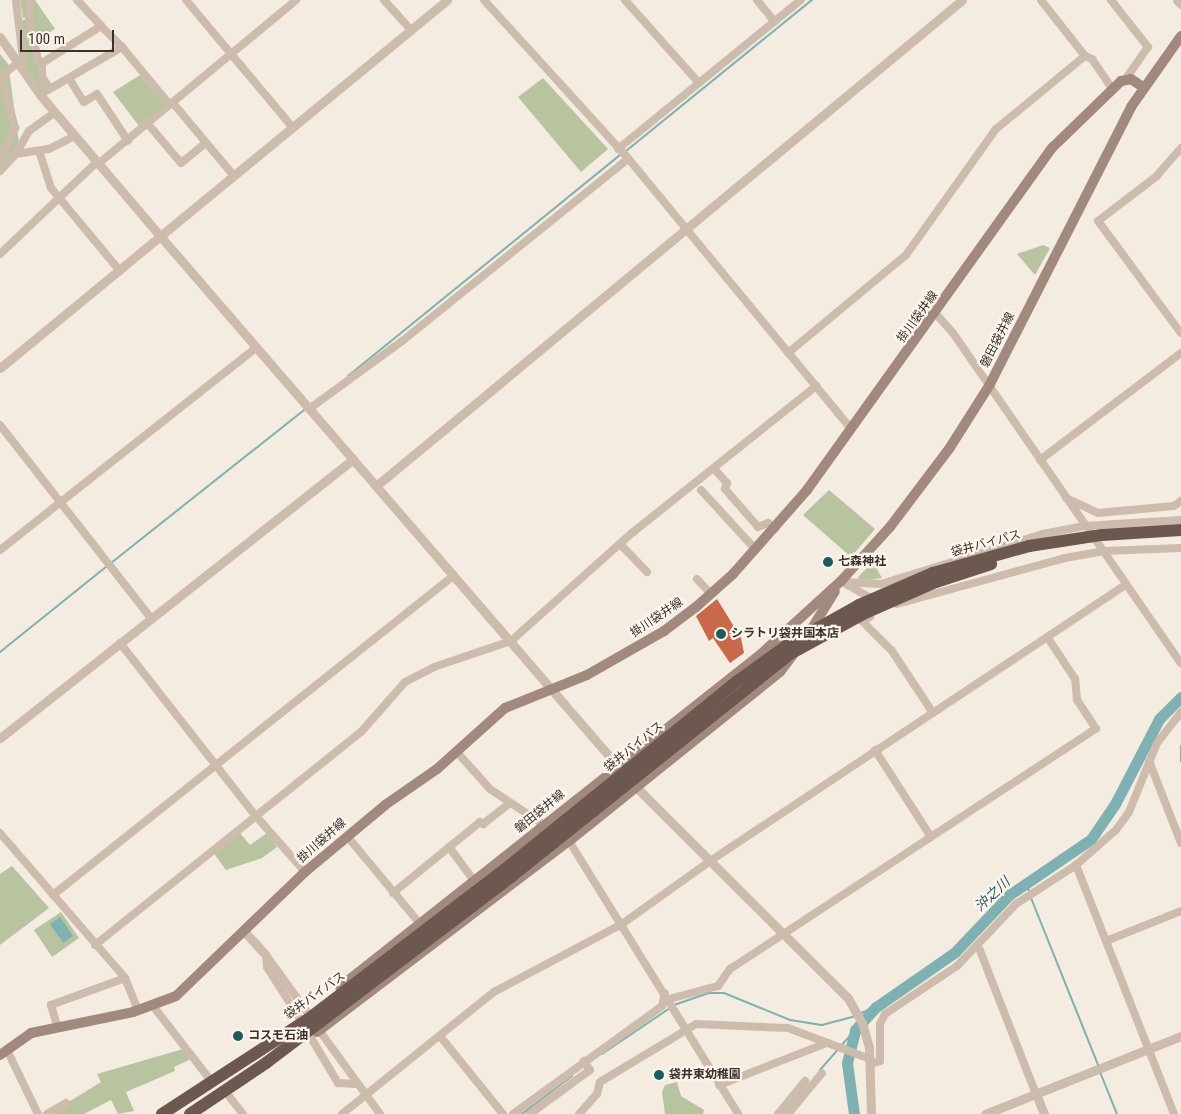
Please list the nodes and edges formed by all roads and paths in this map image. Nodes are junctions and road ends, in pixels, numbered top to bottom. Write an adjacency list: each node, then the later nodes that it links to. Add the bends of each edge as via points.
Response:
1 (30, 0): 18 (street)
2 (77, 0): 20 (street)
3 (186, 0): 25 (street)
4 (296, 0): 25 (street)
5 (384, 0): 21 (street)
6 (447, 0): 21 (street)
7 (484, 0): 44 (street)
8 (625, 0): 31 (street)
9 (757, 0): 19 (street)
10 (801, 0): 19 (street)
11 (962, 0): 53 (street)
12 (1041, 0): 26 (street)
13 (1111, 0): 29 (street, via 1148,47)
14 (1177, 0): 16 (street)
15 (16, 1): 17 (street)
16 (1181, 4)
17 (20, 18): 18 (street); 28 (street, via 23,59)
18 (29, 18): 27 (street, via 38,60)
19 (775, 22): 31 (street)
20 (101, 26): 24 (street); 27 (street)
21 (410, 30): 39 (street)
22 (1181, 36): 32 (main road)
23 (0, 38): 28 (street)
24 (122, 46): 30 (street); 35 (street)
25 (230, 54): 35 (street); 39 (street)
26 (1085, 56): 33 (street, via 1092,59); 60 (street, via 996,129 906,256)
27 (42, 62): 34 (street)
28 (17, 64): 34 (street); 37 (street, via 6,72 3,83)
29 (1126, 78): 32 (main road); 33 (main road, 掛川袋井線)
30 (70, 80): 34 (street); 41 (street, via 84,102 97,94)
31 (699, 83): 44 (street)
32 (1143, 87): 64 (main road, 磐田袋井線)
33 (1112, 89): 57 (main road, 掛川袋井線, via 1053,147)
34 (45, 93): 36 (street)
35 (172, 104): 38 (street); 42 (street)
36 (55, 112): 40 (street); 46 (street, via 29,130)
37 (13, 122): 46 (street, via 21,137); 47 (street, via 14,135)
38 (148, 124): 41 (street); 42 (street, via 181,163)
39 (292, 128): 51 (street)
40 (75, 136): 45 (street); 49 (street)
41 (128, 141): 49 (street)
42 (206, 143): 51 (street)
43 (1181, 148): 58 (street, via 1157,176 1098,221)
44 (619, 149): 48 (street)
45 (39, 152): 46 (street); 52 (street, via 47,182)
46 (16, 154): 50 (street)
47 (0, 158)
48 (627, 158): 53 (street); 65 (street, via 401,342)
49 (98, 163): 52 (street); 54 (street)
50 (0, 171)
51 (234, 176): 54 (street)
52 (61, 199): 55 (street); 56 (street)
53 (687, 230): 60 (street); 71 (street)
54 (161, 238): 56 (street); 59 (street)
55 (0, 254)
56 (120, 271): 62 (street)
57 (936, 314): 64 (street); 67 (main road, 掛川袋井線)
58 (1181, 333)
59 (256, 348): 65 (street); 75 (street)
60 (788, 353): 63 (street)
61 (1181, 353): 69 (street)
62 (0, 368)
63 (816, 386): 67 (street); 81 (street)
64 (989, 386): 69 (street); 89 (main road, 磐田袋井線, via 913,498)
65 (309, 409): 68 (street)
66 (0, 426): 75 (street)
67 (851, 429): 78 (main road, 掛川袋井線)
68 (353, 459): 71 (street); 93 (street)
69 (1040, 460): 73 (street)
70 (717, 472): 78 (street, via 727,483 725,490 758,527 768,523)
71 (376, 486): 87 (street)
72 (701, 490): 84 (street)
73 (1066, 498): 74 (street, via 1098,513 1174,506); 77 (street)
74 (1181, 501)
75 (60, 503): 83 (street); 93 (street)
76 (1181, 520): 77 (street)
77 (1084, 526): 85 (street); 89 (street, via 990,548 881,584)
78 (775, 528): 84 (main road, 掛川袋井線)
79 (1181, 530): 120 (highway, 袋井バイパス, bridge, via 1102,535 1020,548 933,573 859,605 786,646 739,680)
80 (1181, 538): 120 (highway, 袋井バイパス, bridge, via 1104,542 1025,556 936,582 863,614 790,654)
81 (620, 544): 86 (street); 95 (street)
82 (1181, 548): 85 (street)
83 (0, 550)
84 (756, 550): 91 (main road, 掛川袋井線)
85 (1104, 551): 90 (street); 92 (street, via 1029,566)
86 (647, 572)
87 (453, 576): 95 (street); 105 (street)
88 (697, 579): 91 (street)
89 (841, 581): 92 (street); 106 (main road, 磐田袋井線, via 761,654); 107 (main road, 磐田袋井線, via 780,672)
90 (1125, 585): 94 (street); 97 (street)
91 (711, 594): 98 (main road, 掛川袋井線, via 664,631 588,675)
92 (888, 604): 100 (street, via 862,621 892,651)
93 (152, 618): 96 (street)
94 (1048, 638): 100 (street); 113 (street, via 1075,679 1077,700 1096,729)
95 (511, 641): 98 (street); 109 (street, via 434,667 405,682 362,731)
96 (120, 643): 101 (street); 105 (street)
97 (1181, 663)
98 (552, 689): 103 (main road, 掛川袋井線, via 505,708); 106 (street)
99 (1181, 712): 104 (street)
100 (933, 713): 102 (street)
101 (0, 738)
102 (875, 750): 113 (street); 117 (street)
103 (456, 751): 108 (street, via 490,789); 112 (main road, 掛川袋井線)
104 (1149, 761): 115 (street); 118 (street, via 1125,818)
105 (215, 763): 109 (street); 123 (street)
106 (617, 766): 107 (street); 110 (main road, 磐田袋井線)
107 (636, 786): 114 (main road, 磐田袋井線); 117 (street)
108 (510, 803): 110 (street); 116 (street)
109 (255, 815): 119 (street); 130 (street)
110 (544, 825): 121 (main road, 磐田袋井線)
111 (0, 833): 123 (street)
112 (347, 836): 119 (main road, 掛川袋井線); 122 (street)
113 (931, 837): 128 (street)
114 (570, 842): 125 (street); 140 (main road, 磐田袋井線)
115 (1181, 843)
116 (449, 847): 121 (street); 122 (street)
117 (710, 861): 125 (street); 128 (street)
118 (1076, 866): 129 (street); 131 (street, via 1044,883 1016,904)
119 (306, 872): 127 (main road, 掛川袋井線)
120 (508, 873): 147 (highway, 袋井バイパス, via 307,1020); 149 (highway, 袋井バイパス)
121 (475, 882): 126 (main road, 磐田袋井線)
122 (393, 893): 126 (street)
123 (53, 895): 130 (street)
124 (1181, 911): 129 (street)
125 (622, 924): 134 (street); 142 (street, via 494,992)
126 (421, 925): 137 (main road, 磐田袋井線)
127 (245, 932): 132 (street); 135 (main road, 掛川袋井線, via 176,996)
128 (784, 933): 134 (street, via 730,968 718,986); 148 (street, via 857,1011 867,1035)
129 (1106, 941): 145 (street)
130 (95, 945): 133 (street)
131 (979, 948): 148 (street, via 885,1014 879,1034 880,1062); 157 (street)
132 (266, 955): 137 (street, via 267,967)
133 (126, 978): 136 (street); 138 (street, via 51,1005)
134 (668, 997): 139 (street); 150 (street, via 662,1006)
135 (153, 1006): 136 (main road, 掛川袋井線); 153 (street)
136 (138, 1011): 138 (main road, 掛川袋井線)
137 (304, 1016): 147 (main road, 磐田袋井線, via 264,1042)
138 (57, 1025): 146 (main road, 掛川袋井線, via 30,1033)
139 (684, 1028): 144 (street, via 696,1024 788,1028); 155 (street); 170 (street, via 600,1082 597,1094)
140 (320, 1030): 141 (main road, 磐田袋井線); 154 (street)
141 (310, 1036): 149 (main road, 磐田袋井線); 154 (street, via 338,1084)
142 (440, 1036): 158 (street); 167 (street)
143 (1181, 1036): 145 (street)
144 (827, 1043): 148 (street); 155 (street)
145 (1148, 1049): 157 (street); 177 (street)
146 (4, 1054): 160 (street)
147 (251, 1057): 153 (highway, 袋井バイパス)
148 (870, 1062): 174 (street)
149 (265, 1064): 156 (highway, 袋井バイパス)
150 (586, 1064): 168 (street); 169 (street)
151 (822, 1074): 173 (street)
152 (806, 1081): 172 (street)
153 (212, 1082): 162 (highway, 袋井バイパス)
154 (357, 1084): 158 (street)
155 (720, 1085): 171 (street)
156 (225, 1091): 163 (highway, 袋井バイパス); 164 (street)
157 (1036, 1094): 175 (street); 176 (street)
158 (365, 1096): 165 (street); 166 (street)
159 (66, 1103): 161 (street)
160 (38, 1114)
161 (47, 1114)
162 (162, 1114)
163 (190, 1114)
164 (243, 1114)
165 (342, 1114)
166 (380, 1114)
167 (502, 1114)
168 (513, 1114)
169 (530, 1114)
170 (579, 1114)
171 (738, 1114)
172 (778, 1114)
173 (788, 1114)
174 (871, 1114)
175 (985, 1114)
176 (1044, 1114)
177 (1174, 1114)

